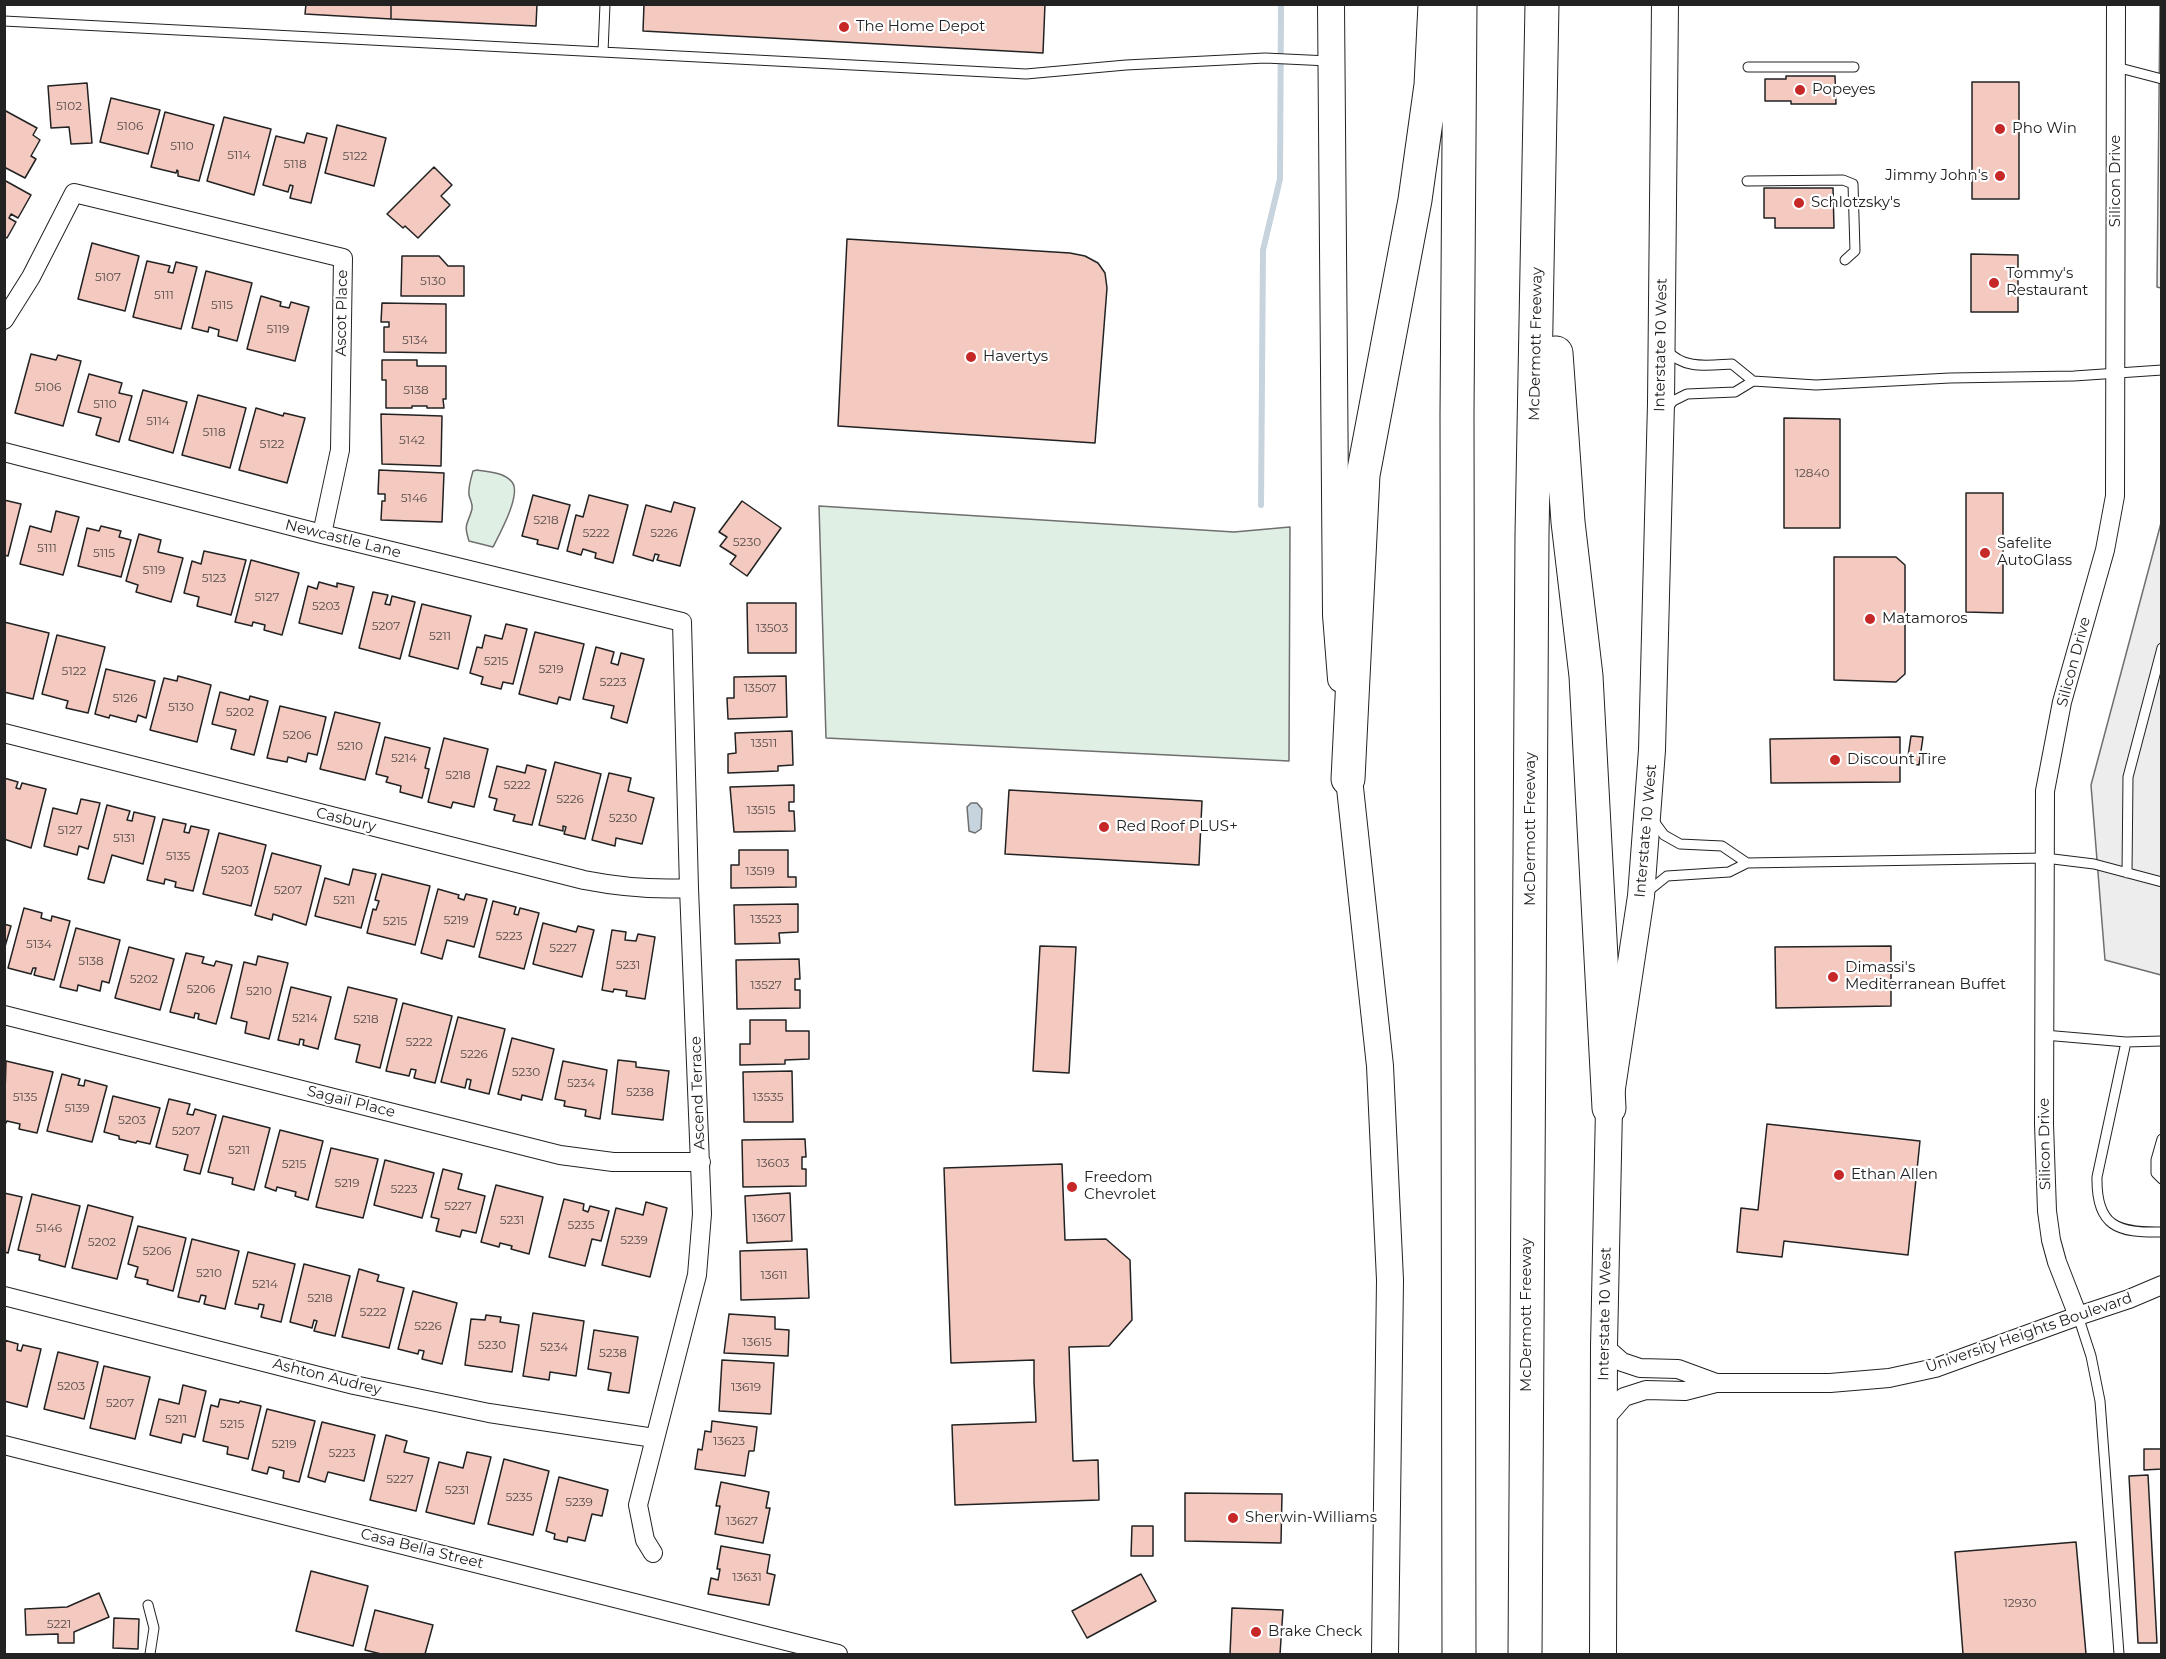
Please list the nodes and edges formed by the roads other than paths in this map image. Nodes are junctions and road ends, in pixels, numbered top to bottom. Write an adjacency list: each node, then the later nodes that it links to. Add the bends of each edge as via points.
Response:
1 (605, 4): 10 (lane)
2 (1331, 4): 11 (main road)
3 (1435, 4): 29 (highway, via 1431,85 1415,200 1363,474)
4 (1460, 4): 59 (highway)
5 (1542, 4): 9 (highway, McDermott Freeway)
6 (1665, 4): 19 (main road, Interstate 10 West)
7 (2116, 4): 13 (street, Silicon Drive)
8 (4, 21): 10 (lane)
9 (1541, 44): 41 (highway, via 1558,401 1586,676); 60 (highway, McDermott Freeway, via 1532,534)
10 (603, 52): 11 (lane, via 1026,74 1265,58)
11 (1332, 61): 29 (main road, via 1336,615)
12 (1748, 67): 14 (lane)
13 (2116, 67): 15 (lane); 21 (street, Silicon Drive)
14 (1854, 68)
15 (2162, 79)
16 (1747, 181): 17 (lane, via 1843,180 1853,184 1854,251)
17 (1845, 260)
18 (4, 320): 25 (street, Ascot Place, via 74,193 343,258 340,450)
19 (1661, 343): 22 (lane, via 1682,362 1732,364); 23 (main road, Interstate 10 West)
20 (2162, 370): 21 (lane)
21 (2116, 373): 22 (lane, via 1816,385); 31 (street, Silicon Drive, via 2115,495 2105,550 2053,747 2045,791)
22 (1753, 381): 23 (lane, via 1735,392 1687,394 1673,401)
23 (1660, 422): 30 (main road, Interstate 10 West)
24 (4, 452): 25 (street, Newcastle Lane)
25 (322, 534): 26 (street, Newcastle Lane)
26 (682, 622): 35 (street, Ascend Terrace)
27 (2162, 648): 33 (lane, via 2128,777)
28 (4, 733): 35 (street, Casbury, via 584,880 654,890)
29 (1348, 779): 58 (main road, via 1380,1065 1390,1280)
30 (1648, 814): 32 (lane, via 1664,835 1680,844 1722,846); 36 (main road, Interstate 10 West)
31 (2045, 858): 32 (lane); 33 (lane); 38 (street, Silicon Drive)
32 (1747, 863): 36 (lane, via 1729,872 1667,876)
33 (2127, 873): 34 (lane)
34 (2162, 882)
35 (689, 888): 43 (street, Ascend Terrace)
36 (1641, 896): 41 (main road, Interstate 10 West)
37 (4, 1014): 43 (street, Sagail Place, via 560,1155 613,1162)
38 (2044, 1035): 40 (lane); 48 (street, Silicon Drive, via 2050,1240)
39 (2162, 1041): 40 (lane)
40 (2126, 1042): 45 (lane, via 2097,1177 2097,1195 2112,1225 2124,1230)
41 (1609, 1108): 49 (main road, Interstate 10 West)
42 (2162, 1139): 44 (lane, via 2156,1173)
43 (701, 1162): 52 (street, Ascend Terrace, via 698,1268)
44 (2162, 1179)
45 (2162, 1232)
46 (2162, 1285): 48 (street, University Heights Boulevard)
47 (4, 1296): 52 (street, Ashton Audrey, via 354,1385 489,1413)
48 (2078, 1316): 50 (street, University Heights Boulevard, via 1935,1368 1889,1378 1830,1383); 62 (lane, via 2100,1401)
49 (1604, 1346): 50 (street, University Heights Boulevard, via 1622,1362 1640,1368 1678,1369); 51 (main road, Interstate 10 West)
50 (1716, 1383): 51 (street, University Heights Boulevard, via 1685,1391 1635,1393 1624,1397)
51 (1604, 1420): 61 (main road, Interstate 10 West)
52 (654, 1438): 54 (street, Ascend Terrace, via 638,1505 645,1540)
53 (4, 1445): 57 (street, Casa Bella Street)
54 (653, 1552)
55 (148, 1605): 56 (lane, via 154,1628)
56 (150, 1654)
57 (838, 1654)
58 (1385, 1654)
59 (1459, 1654)
60 (1525, 1654)
61 (1603, 1654)
62 (2119, 1654)

